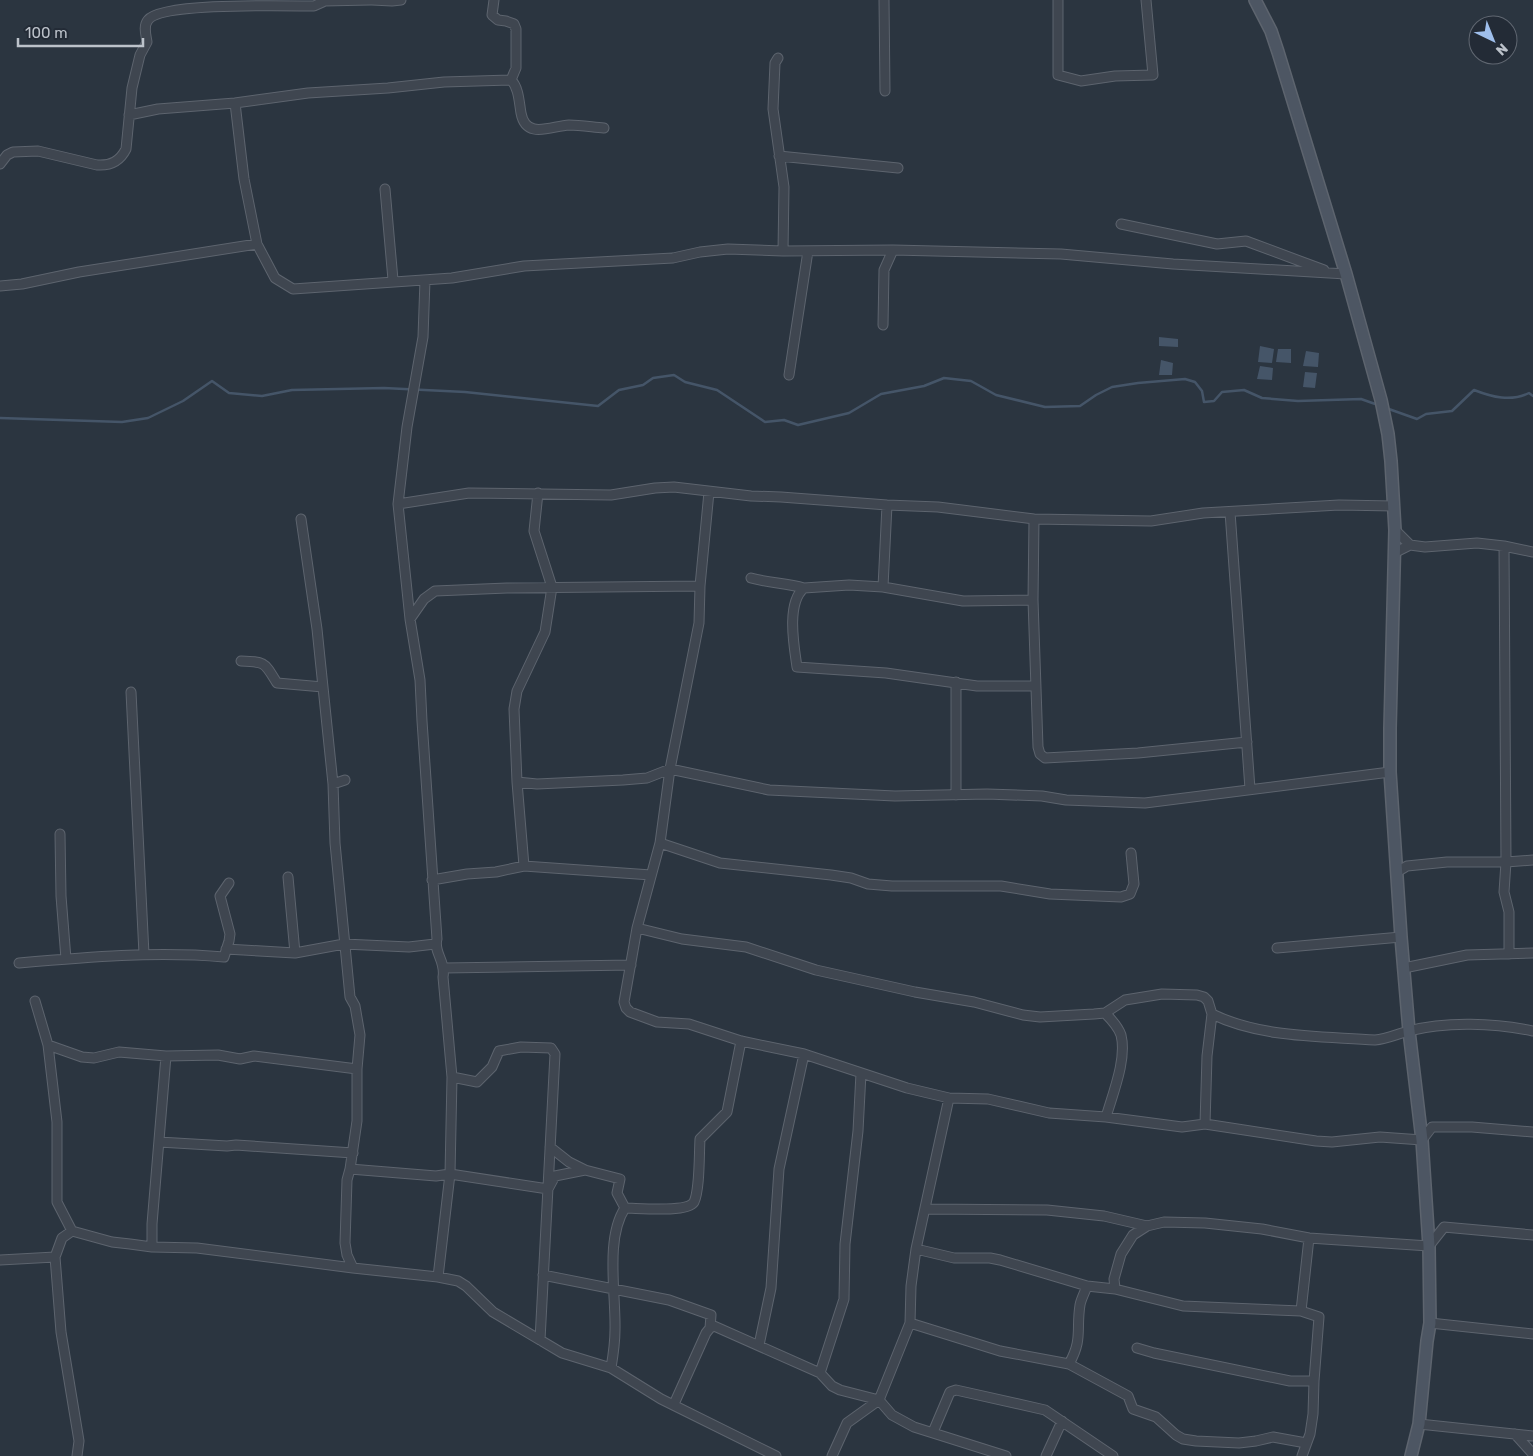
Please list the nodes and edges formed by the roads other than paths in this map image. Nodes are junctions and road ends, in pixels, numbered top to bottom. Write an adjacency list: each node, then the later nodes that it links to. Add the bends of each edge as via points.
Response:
1 (324, 0): 2 (street); 13 (street, via 314,6 192,8 155,14 148,20 145,30 147,42 140,55)
2 (371, 0): 3 (street)
3 (402, 0)
4 (494, 0): 10 (street, via 492,15 514,24 516,29 516,68)
5 (884, 0): 11 (street)
6 (1058, 0): 7 (street, via 1058,75 1081,81 1152,75)
7 (1146, 0)
8 (1255, 0): 25 (main road, via 1278,52)
9 (778, 58): 15 (street, via 774,63 773,108)
10 (510, 80): 12 (street, via 308,93); 14 (street, via 515,85 522,120 528,127 544,130 568,125)
11 (885, 91)
12 (235, 103): 13 (street, via 158,109); 20 (street, via 244,178)
13 (129, 115): 16 (street, via 126,149 116,162 107,166 38,151 7,154)
14 (604, 128)
15 (779, 156): 17 (street); 22 (street, via 784,187)
16 (0, 164)
17 (898, 168)
18 (386, 189): 26 (street)
19 (1121, 224): 24 (street, via 1217,244 1246,241)
20 (258, 244): 26 (street, via 275,278 293,288); 28 (street)
21 (892, 250): 23 (street); 24 (street, via 1061,254); 29 (street, via 884,270)
22 (783, 251): 23 (street); 27 (street, via 728,249 673,258 524,266)
23 (808, 251): 30 (street)
24 (1331, 274): 25 (street)
25 (1346, 274): 35 (main road, via 1384,417)
26 (393, 280): 27 (street)
27 (425, 280): 33 (street, via 423,338 407,427)
28 (0, 286)
29 (883, 325)
30 (789, 375)
31 (709, 492): 32 (street, via 655,488 611,495); 34 (street); 45 (street)
32 (538, 493): 33 (street, via 469,493); 46 (street, via 534,531)
33 (398, 504): 50 (street)
34 (887, 506): 38 (street, via 938,506); 47 (street)
35 (1394, 506): 36 (street, via 1339,505); 39 (main road)
36 (1230, 512): 38 (street, via 1151,521); 56 (street)
37 (301, 519): 53 (street)
38 (1034, 519): 49 (street)
39 (1395, 530): 40 (street); 43 (main road)
40 (1410, 545): 41 (street, via 1477,543); 43 (street)
41 (1504, 546): 42 (street); 68 (street)
42 (1533, 552)
43 (1394, 553): 58 (main road)
44 (751, 578): 48 (street)
45 (700, 586): 46 (street); 57 (street, via 699,623)
46 (552, 587): 50 (street, via 435,591 424,599); 60 (street, via 545,632 517,691 514,709)
47 (883, 587): 48 (street); 49 (street, via 963,600)
48 (804, 588): 52 (street, via 795,602 792,633 797,667)
49 (1033, 600): 54 (street)
50 (410, 620): 73 (street, via 420,680)
51 (241, 661): 53 (street, via 265,664 277,683)
52 (956, 682): 54 (street, via 977,686); 63 (street)
53 (323, 686): 61 (street)
54 (1035, 686): 56 (street, via 1038,747 1045,758)
55 (131, 692): 83 (street)
56 (1247, 742): 62 (street)
57 (670, 769): 60 (street, via 646,778 623,780); 63 (street, via 769,790 895,796); 65 (street)
58 (1390, 772): 62 (street); 70 (main road)
59 (345, 780): 61 (street)
60 (517, 782): 69 (street)
61 (333, 784): 77 (street, via 334,843)
62 (1250, 789): 63 (street, via 1145,803 1042,796)
63 (956, 795)
64 (60, 834): 85 (street)
65 (660, 843): 66 (street, via 720,863 831,875 868,884 1001,886 1050,894 1121,897 1130,894 1134,884); 71 (street)
66 (1131, 853)
67 (1533, 860): 68 (street)
68 (1506, 862): 70 (street, via 1447,862 1407,866); 84 (street, via 1504,892 1509,912)
69 (524, 866): 71 (street); 73 (street)
70 (1397, 872): 76 (main road)
71 (652, 875): 75 (street)
72 (288, 877): 81 (street)
73 (432, 880): 78 (street)
74 (229, 883): 80 (street, via 220,896 230,934)
75 (637, 928): 87 (street); 91 (street, via 682,939 746,947 816,970 974,1002 1023,1016)
76 (1401, 937): 79 (street); 89 (main road)
77 (344, 944): 78 (street, via 409,947); 81 (street); 99 (street, via 350,997 355,1006 360,1035)
78 (435, 944): 88 (street)
79 (1277, 948)
80 (226, 949): 81 (street); 83 (street, via 224,956)
81 (295, 953)
82 (1533, 953): 84 (street)
83 (144, 954): 85 (street)
84 (1509, 954): 89 (street, via 1467,955)
85 (66, 959): 86 (street)
86 (19, 963)
87 (631, 965): 88 (street); 95 (street, via 624,1002 630,1012 658,1022 689,1024)
88 (444, 968): 101 (street)
89 (1404, 968): 93 (main road)
90 (35, 1001): 96 (street)
91 (1105, 1012): 92 (street, via 1125,1000 1162,994 1204,997); 103 (street, via 1121,1034 1123,1056)
92 (1212, 1014): 93 (street, via 1229,1023 1283,1033 1375,1040); 104 (street)
93 (1409, 1030): 94 (street, via 1449,1025 1515,1027); 106 (main road)
94 (1533, 1031)
95 (741, 1041): 97 (street); 114 (street, via 727,1112 700,1139 694,1202 680,1209)
96 (48, 1045): 98 (street, via 82,1057 94,1058 119,1052); 117 (street, via 57,1122 57,1202)
97 (804, 1054): 100 (street); 137 (street, via 779,1170 771,1288)
98 (166, 1056): 99 (street, via 218,1055 240,1059 254,1056); 107 (street)
99 (357, 1069): 109 (street, via 358,1121)
100 (861, 1073): 102 (street); 141 (street, via 858,1131 844,1244 844,1299)
101 (452, 1077): 108 (street, via 477,1082 492,1067 499,1051 521,1047 551,1048 555,1054); 112 (street)
102 (949, 1098): 103 (street, via 988,1099 1049,1113); 115 (street)
103 (1106, 1117): 104 (street, via 1182,1127)
104 (1205, 1124): 106 (street, via 1316,1141 1380,1137)
105 (1533, 1132): 106 (street, via 1432,1127)
106 (1422, 1140): 120 (main road)
107 (159, 1142): 109 (street); 121 (street)
108 (550, 1147): 111 (street); 113 (street)
109 (353, 1153): 110 (street)
110 (350, 1169): 112 (street, via 436,1176); 125 (street, via 345,1243)
111 (585, 1170): 113 (street, via 555,1176); 114 (street, via 620,1179 617,1193)
112 (450, 1174): 113 (street); 127 (street)
113 (548, 1189): 126 (street)
114 (625, 1208): 130 (street, via 614,1245)
115 (925, 1209): 116 (street, via 1047,1210 1104,1216); 122 (street)
116 (1147, 1226): 119 (street, via 1164,1222 1206,1223); 129 (street, via 1133,1235 1121,1254 1114,1279)
117 (72, 1232): 121 (street); 123 (street, via 62,1238)
118 (1533, 1235): 120 (street, via 1444,1227)
119 (1309, 1238): 120 (street); 131 (street)
120 (1429, 1246): 132 (main road)
121 (152, 1247): 125 (street, via 197,1248)
122 (916, 1249): 128 (street, via 954,1258 1000,1260); 133 (street)
123 (56, 1257): 124 (street); 152 (street, via 61,1332 79,1441)
124 (0, 1260)
125 (353, 1268): 127 (street)
126 (543, 1275): 130 (street); 136 (street)
127 (438, 1277): 136 (street, via 458,1281 493,1312)
128 (1087, 1286): 129 (street); 139 (street, via 1080,1305 1079,1340)
129 (1115, 1289): 131 (street, via 1183,1306)
130 (613, 1290): 134 (street, via 669,1300 711,1315); 140 (street, via 615,1331)
131 (1302, 1311): 142 (street, via 1319,1317)
132 (1430, 1323): 135 (street); 146 (main road)
133 (910, 1324): 139 (street, via 1000,1351); 143 (street)
134 (710, 1328): 137 (street, via 714,1326); 144 (street)
135 (1533, 1334)
136 (540, 1340): 140 (street, via 562,1353)
137 (758, 1345): 141 (street)
138 (1137, 1348): 142 (street, via 1290,1381)
139 (1070, 1364): 150 (street, via 1128,1396 1133,1409 1156,1417 1183,1439 1239,1443 1273,1437)
140 (611, 1368): 144 (street)
141 (820, 1373): 143 (street, via 840,1390)
142 (1314, 1381): 150 (street, via 1314,1414)
143 (879, 1400): 147 (street, via 892,1415 914,1427); 154 (street, via 847,1423)
144 (674, 1404): 153 (street)
145 (1062, 1421): 147 (street, via 1045,1410 956,1390 950,1392); 156 (street); 157 (street)
146 (1419, 1424): 148 (street); 159 (main road)
147 (933, 1432): 155 (street)
148 (1515, 1434): 149 (street); 151 (street)
149 (1533, 1436)
150 (1306, 1443): 158 (street)
151 (1533, 1454)
152 (77, 1456)
153 (776, 1456)
154 (832, 1456)
155 (1006, 1456)
156 (1046, 1456)
157 (1113, 1456)
158 (1302, 1456)
159 (1411, 1456)

